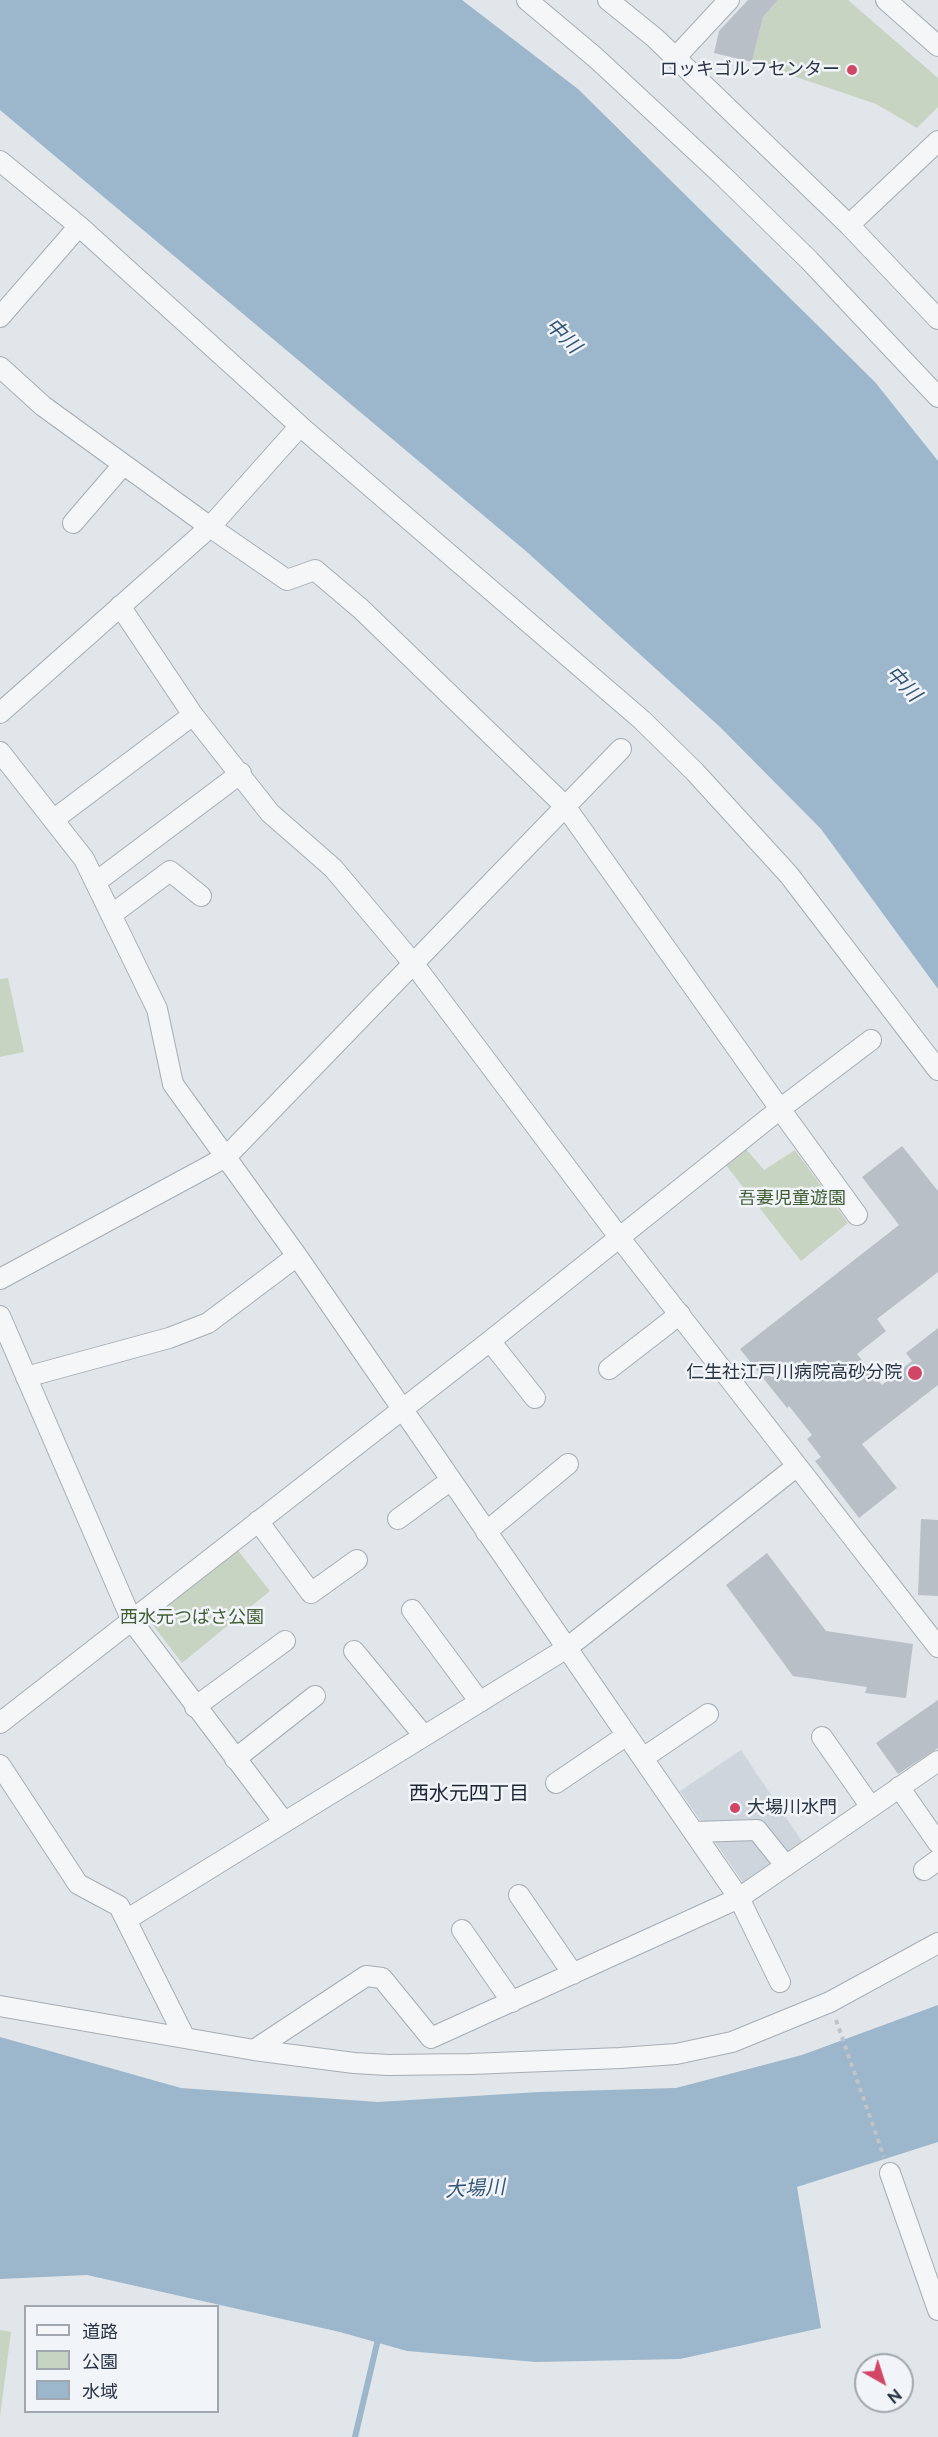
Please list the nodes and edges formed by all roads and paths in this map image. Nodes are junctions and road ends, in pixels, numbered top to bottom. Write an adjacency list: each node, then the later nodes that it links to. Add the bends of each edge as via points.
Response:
1 (527, 0): 14 (street, via 596,58 731,184)
2 (608, 0): 6 (street)
3 (729, 0): 6 (street)
4 (886, 0): 5 (street)
5 (938, 46)
6 (675, 58): 9 (street)
7 (938, 141): 9 (street)
8 (0, 161): 10 (street)
9 (849, 225): 12 (street)
10 (79, 226): 11 (street); 15 (street)
11 (0, 317)
12 (938, 319)
13 (0, 367): 16 (street, via 43,406)
14 (938, 397)
15 (300, 426): 18 (street); 32 (street, via 642,720 695,772 789,875)
16 (123, 465): 17 (street); 18 (street)
17 (73, 524)
18 (210, 527): 19 (street); 25 (street, via 286,580 315,570 361,609)
19 (120, 606): 20 (street); 21 (street)
20 (0, 713)
21 (194, 715): 24 (street); 26 (street)
22 (621, 749): 25 (street)
23 (0, 752): 26 (street)
24 (241, 774): 27 (street); 30 (street, via 270,813 333,868)
25 (565, 806): 30 (street); 33 (street)
26 (54, 820): 27 (street)
27 (96, 882): 29 (street)
28 (201, 896): 29 (street, via 170,871)
29 (111, 915): 34 (street, via 157,1009 173,1084)
30 (413, 963): 34 (street); 36 (street)
31 (871, 1040): 33 (street)
32 (938, 1070)
33 (780, 1109): 35 (street); 36 (street)
34 (226, 1156): 37 (street); 38 (street)
35 (857, 1215)
36 (619, 1237): 39 (street); 41 (street)
37 (297, 1256): 43 (street, via 208,1323 169,1338); 45 (street)
38 (0, 1279)
39 (680, 1314): 42 (street); 47 (street)
40 (0, 1316): 43 (street)
41 (490, 1341): 44 (street); 45 (street)
42 (609, 1369)
43 (26, 1377): 54 (street)
44 (534, 1398)
45 (401, 1408): 48 (street); 50 (street)
46 (568, 1464): 51 (street)
47 (797, 1466): 56 (street); 57 (street)
48 (451, 1480): 49 (street); 51 (street)
49 (398, 1519)
50 (258, 1521): 52 (street, via 311,1593); 54 (street)
51 (486, 1532): 57 (street)
52 (357, 1560)
53 (412, 1610): 60 (street)
54 (132, 1621): 61 (street); 63 (street)
55 (285, 1641): 61 (street)
56 (938, 1647)
57 (567, 1648): 60 (street); 64 (street)
58 (354, 1651): 65 (street)
59 (315, 1696): 67 (street)
60 (480, 1701): 65 (street)
61 (195, 1707): 67 (street)
62 (708, 1714): 68 (street)
63 (0, 1723)
64 (627, 1735): 68 (street); 71 (street)
65 (424, 1736): 74 (street)
66 (822, 1737): 73 (street)
67 (235, 1758): 74 (street)
68 (643, 1758): 75 (street)
69 (938, 1761): 72 (street)
70 (0, 1764): 80 (street, via 78,1884 119,1906)
71 (556, 1783)
72 (899, 1787): 73 (street); 76 (street)
73 (871, 1807): 77 (street)
74 (284, 1822): 80 (street)
75 (694, 1832): 77 (street, via 757,1830); 79 (street)
76 (938, 1843)
77 (786, 1866): 79 (street)
78 (519, 1895): 83 (street)
79 (740, 1898): 83 (street); 84 (street)
80 (126, 1920): 88 (street)
81 (462, 1930): 85 (street)
82 (938, 1943): 89 (street, via 830,2002 732,2042 676,2054 388,2065)
83 (573, 1974): 85 (street)
84 (780, 1982)
85 (512, 2002): 89 (street, via 431,2038 382,1978 366,1976)
86 (0, 2006): 88 (street)
87 (839, 2032): 90 (path)
88 (183, 2036): 89 (street)
89 (254, 2050)
90 (890, 2172): 91 (street)
91 (938, 2310)

